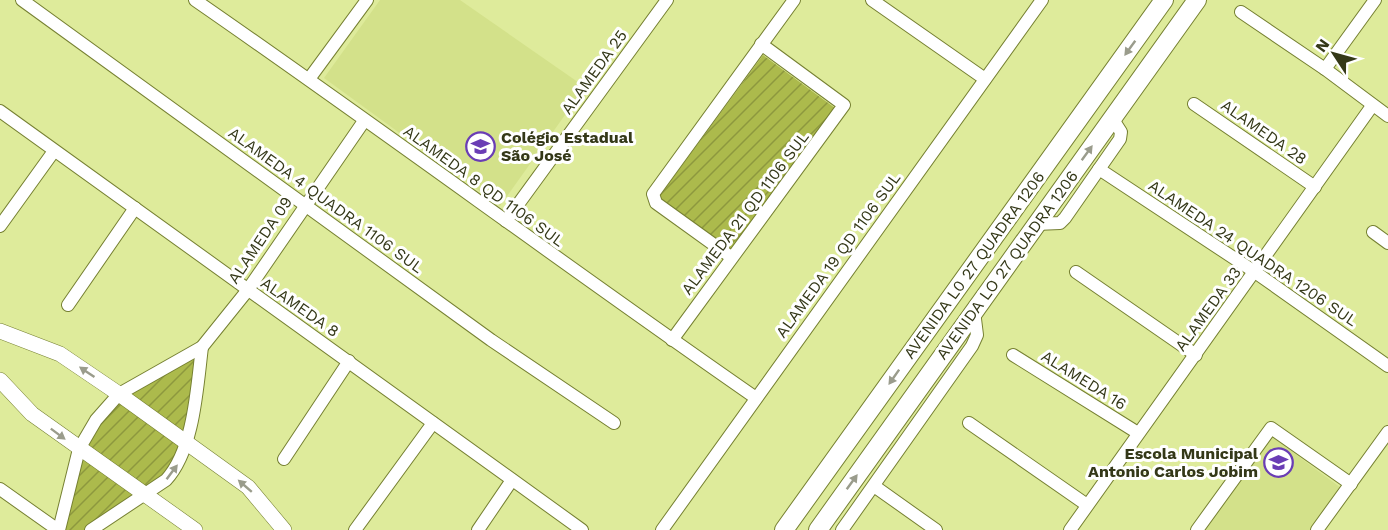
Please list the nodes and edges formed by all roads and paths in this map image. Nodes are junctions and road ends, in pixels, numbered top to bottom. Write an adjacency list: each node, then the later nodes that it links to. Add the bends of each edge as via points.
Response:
1 (22, 0): 25 (street, ALAMEDA 4 QUADRA 1106 SUL)
2 (195, 0): 14 (street, ALAMEDA 8 QD 1106 SUL)
3 (367, 0): 14 (street)
4 (667, 0): 27 (street, ALAMEDA 25)
5 (794, 0): 12 (street)
6 (872, 0): 15 (street)
7 (1042, 0): 15 (street, ALAMEDA 19 QD 1106 SUL)
8 (1164, 0): 72 (main road, AVENIDA L0 27 QUADRA 1206, one-way to 72)
9 (1197, 0): 20 (main road, AVENIDA LO 27 QUADRA 1206)
10 (1375, 0): 13 (street)
11 (1241, 12): 13 (street)
12 (761, 44): 32 (street, via 652,199); 32 (street, ALAMEDA 21 QD 1106 SUL, via 844,105)
13 (1325, 69): 17 (street)
14 (309, 79): 21 (street, ALAMEDA 8 QD 1106 SUL)
15 (985, 79): 47 (street, ALAMEDA 19 QD 1106 SUL)
16 (1194, 104): 24 (street, ALAMEDA 28)
17 (1372, 106): 19 (street); 24 (street, ALAMEDA 33)
18 (0, 111): 22 (street, ALAMEDA 8)
19 (1388, 116)
20 (1112, 118): 23 (street, via 1121,132 1120,139); 28 (main road, AVENIDA LO 27 QUADRA 1206, one-way to 20)
21 (364, 121): 25 (street, ALAMEDA 09); 27 (street, ALAMEDA 8 QD 1106 SUL)
22 (54, 150): 26 (street, ALAMEDA 8); 29 (street)
23 (1099, 169): 28 (street, via 1060,223); 34 (street, ALAMEDA 24 QUADRA 1206 SUL)
24 (1315, 187): 34 (street, ALAMEDA 33)
25 (305, 204): 35 (street, ALAMEDA 09); 49 (street, ALAMEDA 4 QUADRA 1106 SUL)
26 (135, 208): 35 (street, ALAMEDA 8); 36 (street)
27 (506, 221): 39 (street, ALAMEDA 8 QD 1106 SUL)
28 (1036, 224): 37 (main road, AVENIDA LO 27 QUADRA 1206)
29 (0, 226)
30 (1373, 232): 31 (street)
31 (1388, 243)
32 (731, 257): 39 (street, ALAMEDA 21 QD 1106 SUL)
33 (1076, 272): 42 (street)
34 (1255, 272): 42 (street, ALAMEDA 33); 44 (street, ALAMEDA 24 QUADRA 1206 SUL)
35 (247, 291): 40 (street, ALAMEDA 09); 43 (street, ALAMEDA 8)
36 (68, 305)
37 (974, 311): 58 (street, via 977,335 972,346); 62 (main road, AVENIDA LO 27 QUADRA 1206, one-way to 37)
38 (0, 331): 46 (street, one-way to 38, via 60,354)
39 (672, 340): 47 (street, ALAMEDA 8 QD 1106 SUL)
40 (202, 347): 46 (street); 53 (street)
41 (1013, 355): 52 (street, ALAMEDA 16)
42 (1196, 355): 52 (street, ALAMEDA 33)
43 (349, 361): 48 (street, ALAMEDA 8); 55 (street)
44 (1388, 366)
45 (0, 380): 54 (street, one-way to 54, via 32,414)
46 (119, 394): 53 (street); 54 (street, via 96,420)
47 (756, 398): 71 (street, ALAMEDA 19 QD 1106 SUL)
48 (433, 423): 56 (street, ALAMEDA 8); 68 (street)
49 (614, 423)
50 (969, 423): 61 (street)
51 (1388, 432): 57 (street)
52 (1138, 433): 61 (street, ALAMEDA 33)
53 (186, 441): 60 (street, one-way to 53, via 175,470); 67 (street, one-way to 53, via 248,487)
54 (79, 449): 60 (street); 64 (street)
55 (284, 459)
56 (512, 480): 69 (street); 70 (street, ALAMEDA 8)
57 (1351, 484): 77 (street, via 1271,428); 78 (street)
58 (874, 486): 63 (street); 75 (street)
59 (0, 489): 64 (street)
60 (143, 494): 65 (street); 66 (street)
61 (1087, 506): 76 (street, ALAMEDA 33)
62 (834, 507): 63 (street); 73 (main road, AVENIDA LO 27 QUADRA 1206)
63 (851, 518): 74 (street)
64 (59, 530)
65 (91, 530)
66 (195, 530)
67 (284, 530)
68 (356, 530)
69 (477, 530)
70 (582, 530)
71 (662, 530)
72 (784, 530)
73 (818, 530)
74 (842, 530)
75 (936, 530)
76 (1070, 530)
77 (1197, 530)
78 (1317, 530)

